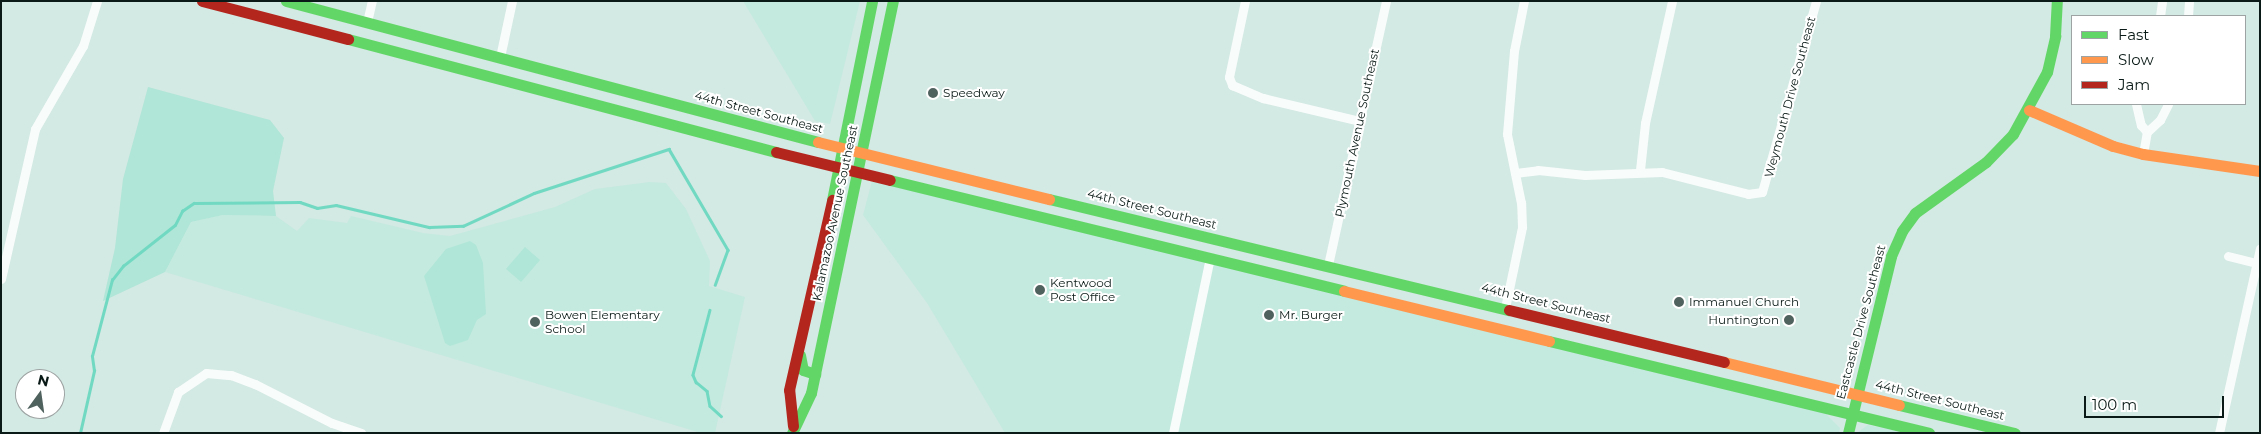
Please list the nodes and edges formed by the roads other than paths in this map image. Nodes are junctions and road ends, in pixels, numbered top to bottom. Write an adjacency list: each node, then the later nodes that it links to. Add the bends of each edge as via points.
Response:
1 (97, 1): 48 (street, via 83,46 35,129)
2 (202, 1): 20 (main road)
3 (286, 1): 16 (main road, 44th Street Southeast)
4 (372, 1): 19 (street)
5 (512, 1): 21 (street)
6 (872, 1): 32 (main road, Kalamazoo Avenue Southeast)
7 (893, 1): 33 (main road, Kalamazoo Avenue Southeast)
8 (1245, 1): 30 (street, via 1229,77 1232,85 1263,98)
9 (1386, 1): 30 (street, Plymouth Avenue Southeast)
10 (1524, 1): 39 (street, via 1514,52 1509,106 1508,134)
11 (1672, 1): 36 (street, via 1645,123)
12 (1816, 1): 36 (street, Weymouth Drive Southeast, via 1762,192 1748,194 1662,172)
13 (2057, 1): 28 (main road, Eastcastle Drive Southeast, via 2055,36 2047,72)
14 (2162, 1): 17 (street)
15 (2189, 1): 18 (street)
16 (331, 13): 19 (main road, 44th Street Southeast); 20 (main road, via 313,16)
17 (2160, 15)
18 (2188, 15)
19 (368, 22): 21 (main road, 44th Street Southeast)
20 (303, 28): 23 (main road)
21 (500, 57): 22 (main road, 44th Street Southeast); 23 (main road, via 484,69)
22 (535, 66): 24 (main road, via 514,70); 25 (main road, 44th Street Southeast)
23 (469, 71): 24 (main road)
24 (504, 80): 29 (main road)
25 (660, 100): 29 (main road, via 643,103); 32 (main road, 44th Street Southeast)
26 (2136, 105): 31 (street, via 2141,125)
27 (2168, 105): 31 (street, via 2160,120)
28 (2029, 110): 34 (main road, via 2087,137); 55 (main road, Eastcastle Drive Southeast, via 2008,141 1986,162 1915,213 1902,231 1891,256)
29 (632, 113): 35 (main road)
30 (1360, 121): 47 (street, Plymouth Avenue Southeast)
31 (2147, 132): 34 (street)
32 (844, 149): 33 (main road, 44th Street Southeast); 35 (main road, Kalamazoo Avenue Southeast)
33 (861, 153): 38 (main road, Kalamazoo Avenue Southeast); 40 (main road, 44th Street Southeast)
34 (2143, 154): 37 (main road)
35 (839, 168): 38 (main road); 51 (main road, Kalamazoo Avenue Southeast)
36 (1640, 170): 39 (street, via 1585,175 1538,170)
37 (2260, 171)
38 (858, 173): 41 (main road); 54 (main road, Kalamazoo Avenue Southeast)
39 (1515, 173): 49 (street, via 1522,227)
40 (1182, 230): 41 (main road, via 1167,241); 42 (main road, 44th Street Southeast)
41 (1150, 244): 45 (main road)
42 (1249, 246): 45 (main road, via 1221,248); 47 (main road, 44th Street Southeast)
43 (2260, 248): 46 (street)
44 (2228, 256): 46 (street)
45 (1210, 258): 50 (main road); 60 (street)
46 (2257, 263): 64 (street)
47 (1328, 265): 49 (main road, 44th Street Southeast)
48 (1, 279)
49 (1505, 308): 50 (main road, via 1492,318); 52 (main road, 44th Street Southeast)
50 (1472, 321): 53 (main road)
51 (800, 341): 54 (main road, via 801,367); 57 (main road, Kalamazoo Avenue Southeast, via 789,390)
52 (1689, 352): 53 (main road, via 1678,355 1635,344 1619,350); 55 (main road, 44th Street Southeast)
53 (1614, 356): 56 (main road)
54 (815, 374): 57 (main road, Kalamazoo Avenue Southeast, via 811,395)
55 (1857, 393): 56 (main road, Eastcastle Drive Southeast); 63 (main road, 44th Street Southeast)
56 (1852, 413): 61 (main road, Eastcastle Drive Southeast); 62 (main road)
57 (793, 429)
58 (163, 433): 59 (street, via 178,392 206,373 231,375 255,384 332,423)
59 (361, 433)
60 (1173, 433)
61 (1848, 433)
62 (1929, 433)
63 (2015, 433)
64 (2219, 433)

